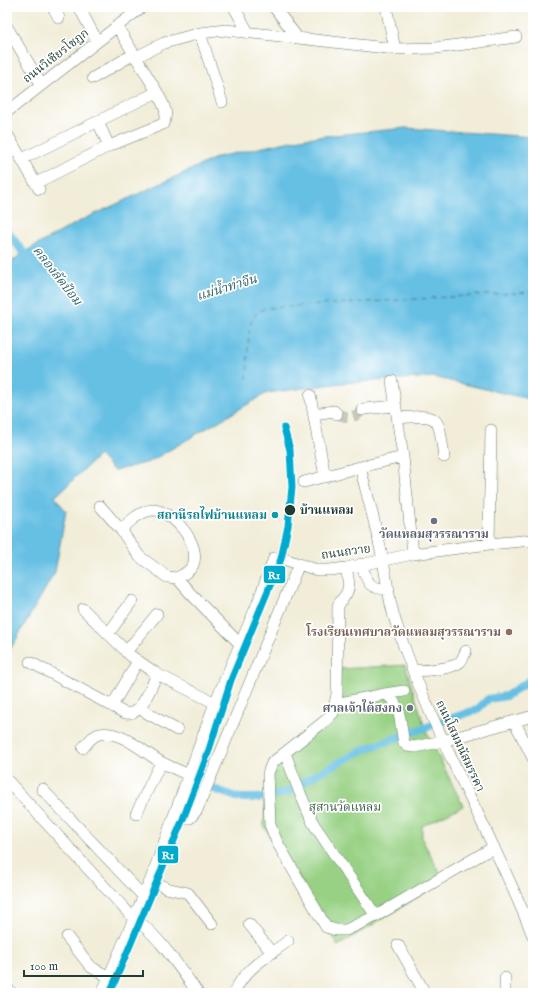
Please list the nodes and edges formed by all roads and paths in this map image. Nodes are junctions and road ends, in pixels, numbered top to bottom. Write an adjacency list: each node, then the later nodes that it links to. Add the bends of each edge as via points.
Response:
1 (53, 7): 8 (street)
2 (79, 7): 15 (street)
3 (142, 7): 7 (street, ถนนวิเชียรโชฎก)
4 (234, 7): 11 (street)
5 (274, 7): 13 (street)
6 (386, 7): 16 (street)
7 (130, 11): 9 (street, ถนนวิเชียรโชฎก)
8 (59, 18)
9 (117, 26): 15 (street, ถนนวิเชียรโชฎก); 17 (street)
10 (7, 27): 19 (street)
11 (248, 32): 12 (street, via 226,30); 13 (street)
12 (200, 33): 17 (street); 21 (street)
13 (297, 37): 16 (street)
14 (516, 37): 16 (street, via 436,48)
15 (97, 41): 19 (street, ถนนวิเชียรโชฎก)
16 (395, 49)
17 (135, 55): 18 (street); 20 (street)
18 (93, 78)
19 (41, 84): 22 (street, ถนนวิเชียรโชฎก)
20 (157, 92): 23 (street); 25 (street, via 166,111 163,124)
21 (222, 102)
22 (7, 112)
23 (98, 122): 25 (street); 26 (street)
24 (7, 134): 26 (street)
25 (109, 146): 26 (street, via 38,186)
26 (22, 159)
27 (392, 381): 29 (street)
28 (310, 395): 31 (street)
29 (395, 406): 30 (street); 33 (street)
30 (362, 410)
31 (314, 414): 32 (street); 38 (street)
32 (337, 414)
33 (398, 418): 35 (street); 36 (street, via 423,416 437,421)
34 (491, 430): 43 (street)
35 (404, 457): 37 (street); 44 (street)
36 (444, 457)
37 (360, 466): 38 (street); 45 (street, ถนนโสมมนัสมรรคา)
38 (324, 477): 39 (street)
39 (304, 482)
40 (100, 506): 41 (street)
41 (121, 530): 49 (street, via 138,556 167,577); 49 (street, via 136,516 152,510 175,519 192,543 195,555 188,571)
42 (533, 540): 43 (street, ถนนถวาย)
43 (489, 544): 44 (street, ถนนถวาย)
44 (413, 554): 45 (street, ถนนถวาย)
45 (383, 560): 47 (street, ถนนถวาย); 50 (street, ถนนโสมมนัสมรรคา)
46 (299, 564): 48 (street, ถนนถวาย, via 317,570); 55 (street, ถนนถวาย, via 279,558); 80 (street, via 197,810 190,818)
47 (361, 564): 48 (street, ถนนถวาย); 50 (street, via 372,587)
48 (346, 568): 65 (street, via 349,585 338,606)
49 (177, 578): 55 (street)
50 (389, 589): 60 (street, ถนนโสมมนัสมรรคา, via 396,622)
51 (132, 601): 54 (street)
52 (84, 609): 54 (street)
53 (157, 614): 57 (street)
54 (108, 634): 57 (street)
55 (240, 644): 64 (street)
56 (466, 651): 60 (street, via 459,663 450,667)
57 (126, 652): 58 (street)
58 (138, 661): 61 (street); 66 (street)
59 (30, 662): 66 (street)
60 (413, 671): 71 (street, ถนนโสมมนัสมรรคา)
61 (157, 674): 64 (street); 67 (street)
62 (404, 691): 63 (street)
63 (385, 694): 65 (street); 71 (street, via 397,705 403,740 407,746 415,747)
64 (215, 703): 76 (street)
65 (335, 704): 73 (street, via 333,713 326,720)
66 (112, 706): 67 (street, via 126,713)
67 (140, 709): 70 (street)
68 (533, 716): 69 (street)
69 (514, 721): 71 (street); 74 (street)
70 (176, 730)
71 (443, 741): 81 (street, ถนนโสมมนัสมรรคา)
72 (83, 748): 75 (street, via 93,737 108,734 125,739)
73 (285, 753): 84 (street, via 313,823); 84 (street, via 272,764 268,773 270,825 277,842 326,927 346,930)
74 (533, 758)
75 (161, 762): 76 (street); 79 (street)
76 (189, 775): 80 (street)
77 (7, 780): 85 (street)
78 (42, 789): 83 (street)
79 (136, 814)
80 (173, 820): 82 (street)
81 (494, 847): 84 (street); 88 (street, ถนนโสมมนัสมรรคา)
82 (151, 879): 83 (street); 86 (street, via 166,888 188,893)
83 (143, 896): 85 (street)
84 (376, 916)
85 (134, 919): 93 (street); 98 (street, via 140,922 165,949)
86 (212, 924)
87 (249, 924): 92 (street)
88 (533, 936)
89 (67, 937): 93 (street, via 92,967)
90 (288, 941): 92 (street)
91 (398, 945): 100 (street)
92 (272, 953): 99 (street, via 243,977)
93 (109, 977): 97 (street)
94 (505, 978): 101 (street)
95 (7, 988): 96 (street)
96 (12, 993)
97 (102, 993)
98 (198, 993)
99 (234, 993)
100 (425, 993)
101 (505, 993)

